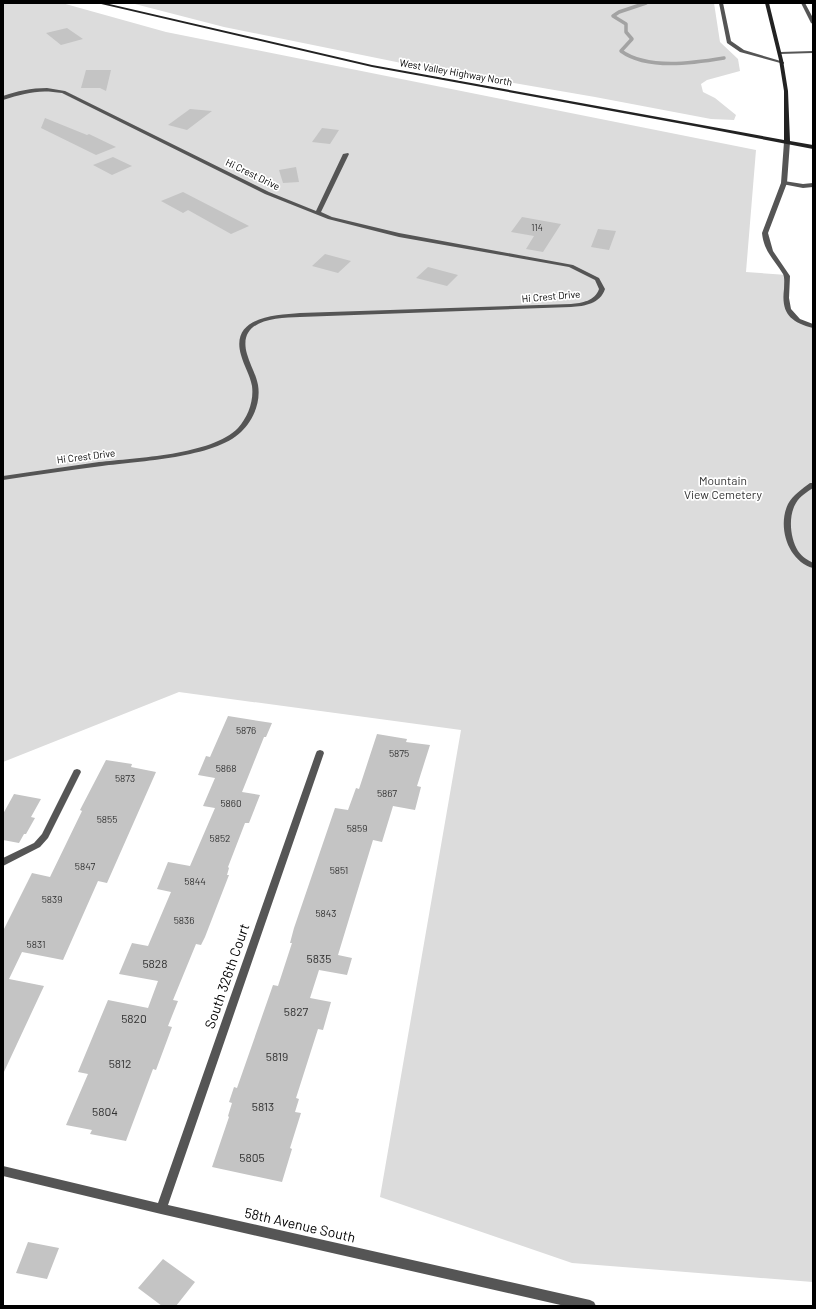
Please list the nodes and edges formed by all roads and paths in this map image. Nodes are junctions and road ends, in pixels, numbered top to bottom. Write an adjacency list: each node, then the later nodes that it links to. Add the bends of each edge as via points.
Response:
1 (99, 3): 10 (main road, West Valley Highway North, via 372,66)
2 (721, 3): 8 (street, via 729,42 742,51)
3 (767, 3): 7 (main road)
4 (803, 3): 5 (street)
5 (813, 22)
6 (813, 52): 7 (street)
7 (780, 53): 8 (main road)
8 (782, 63): 10 (main road, via 786,91)
9 (3, 98): 15 (street, Hi Crest Drive, via 29,90 63,92 267,192)
10 (787, 142): 11 (main road, West Valley Highway North); 13 (street)
11 (813, 147)
12 (346, 154): 15 (street)
13 (784, 183): 14 (street); 16 (street, via 765,233 765,240 775,260 787,275 786,300 789,314 797,321)
14 (811, 186)
15 (318, 213): 17 (street, Hi Crest Drive, via 399,235 571,266 597,279 602,292 592,301 566,306 300,315 264,320 249,327 242,339 245,359 255,385 255,395 250,414 236,434 225,440 178,454)
16 (813, 326)
17 (3, 478)
18 (813, 485): 19 (street, via 798,496 792,505 788,531 794,550)
19 (813, 566)
20 (320, 753): 24 (street, South 326th Court)
21 (77, 772): 22 (street, via 45,836 36,845)
22 (3, 862)
23 (3, 1171): 24 (street, 58th Avenue South)
24 (161, 1209): 25 (street, 58th Avenue South)
25 (590, 1306)

